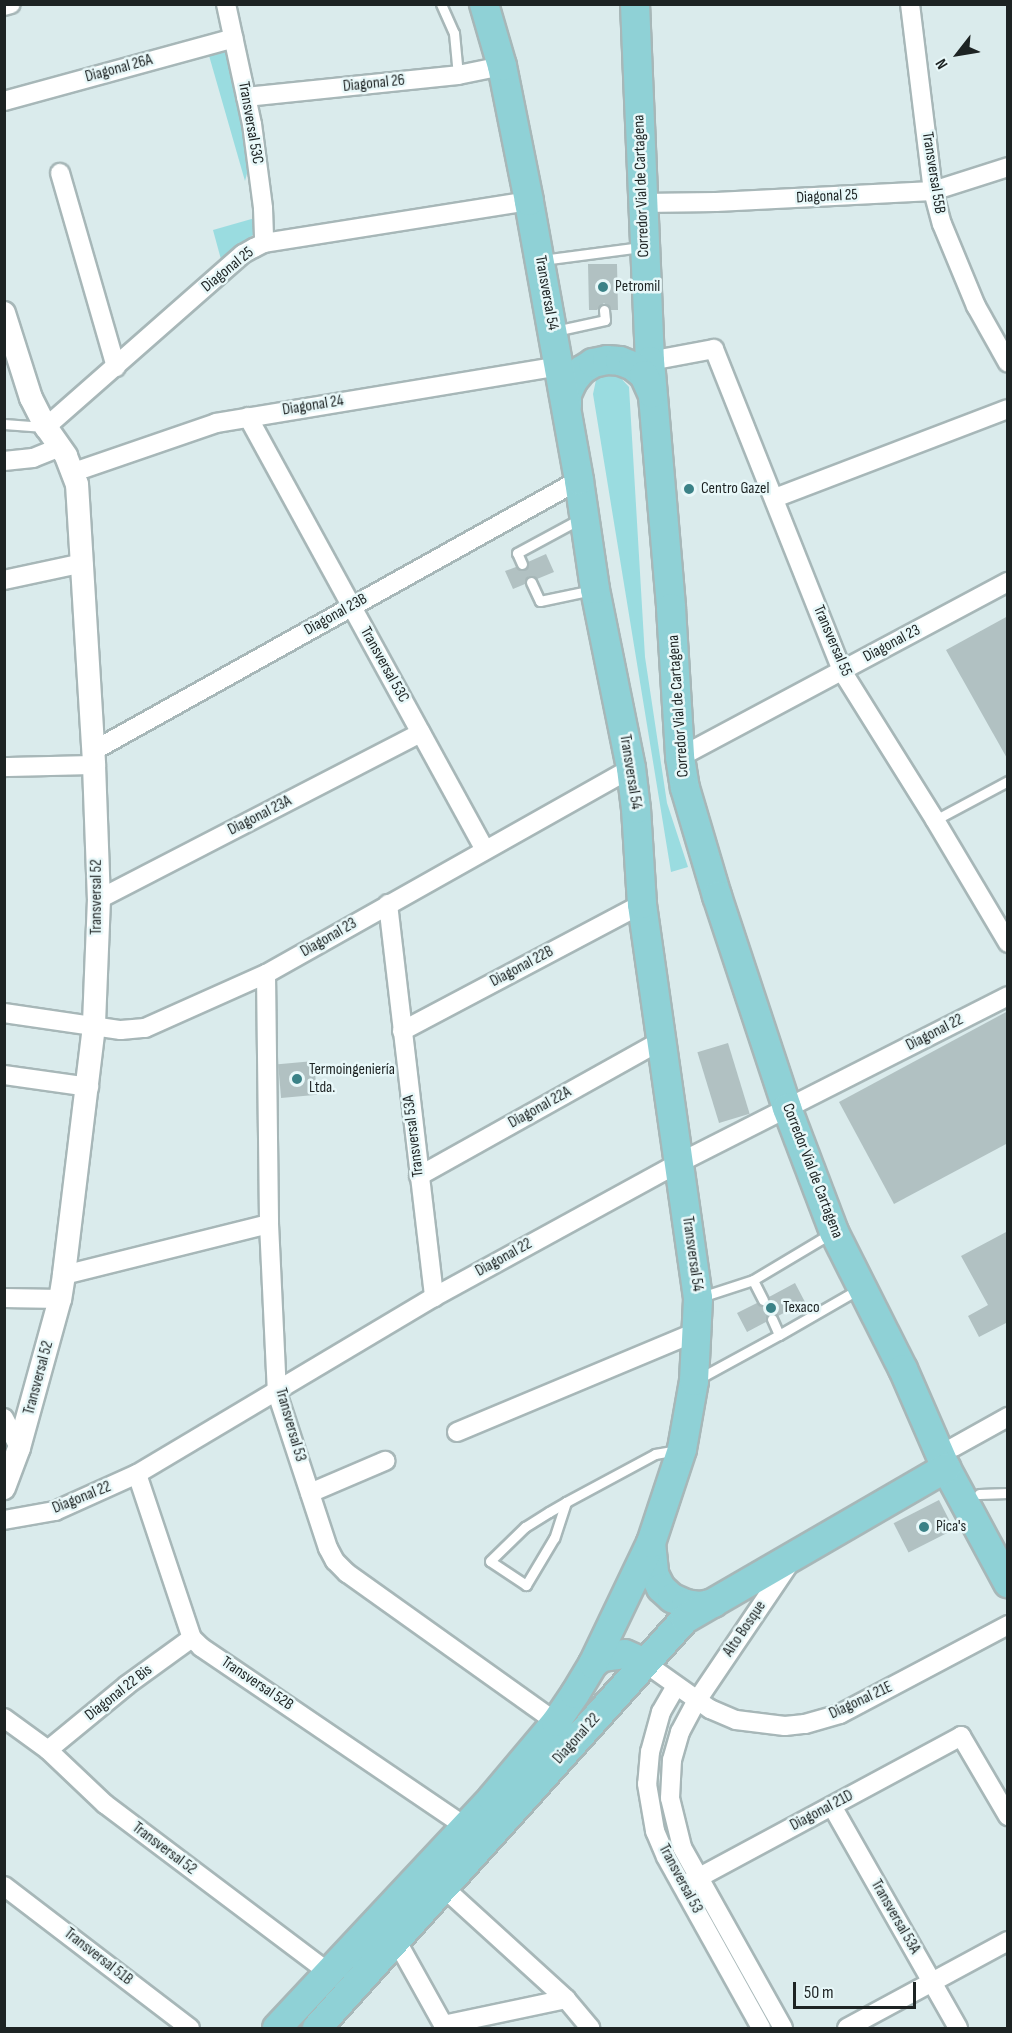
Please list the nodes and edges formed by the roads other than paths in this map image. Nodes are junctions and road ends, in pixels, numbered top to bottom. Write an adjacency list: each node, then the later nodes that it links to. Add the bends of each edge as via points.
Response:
1 (10, 4): 7 (street)
2 (226, 4): 8 (street, Transversal 53C)
3 (441, 4): 10 (lane, via 454,33)
4 (484, 4): 9 (main road, Transversal 54)
5 (635, 4): 17 (main road, Corredor Vial de Cartagena)
6 (910, 4): 15 (street, Transversal 55B)
7 (4, 6)
8 (234, 38): 11 (street, Transversal 53C); 12 (street, Diagonal 26A)
9 (502, 66): 10 (street, Diagonal 26); 16 (main road, Transversal 54)
10 (458, 75): 11 (street, Diagonal 26)
11 (246, 97): 18 (street, Transversal 53C, via 263,208)
12 (4, 101)
13 (1008, 167): 15 (street, Diagonal 25)
14 (60, 173): 29 (street)
15 (933, 192): 17 (street, Diagonal 25); 27 (street, Transversal 55B, via 976,306)
16 (529, 201): 18 (street, Diagonal 25); 21 (main road, Transversal 54)
17 (643, 203): 19 (main road, Corredor Vial de Cartagena)
18 (264, 243): 29 (street, Diagonal 25, via 243,254)
19 (645, 247): 20 (lane); 26 (main road, Corredor Vial de Cartagena)
20 (602, 253): 21 (lane); 22 (lane)
21 (539, 260): 25 (main road, Transversal 54)
22 (603, 264)
23 (604, 310): 25 (lane, via 605,320)
24 (4, 313): 35 (street, Transversal 52, via 20,367)
25 (553, 331): 28 (main road, Transversal 54)
26 (650, 361): 30 (main road, Corredor Vial de Cartagena); 40 (street, Transversal 55, via 714,349)
27 (1008, 363)
28 (559, 366): 32 (main road, Transversal 54); 33 (street, Diagonal 24)
29 (116, 368): 35 (street, Diagonal 25)
30 (654, 401): 32 (main road, via 644,375 626,363 606,360 593,363 573,381 567,394); 51 (main road, Corredor Vial de Cartagena)
31 (1008, 409): 40 (street)
32 (567, 410): 39 (main road, Transversal 54)
33 (248, 417): 38 (street, Diagonal 24, via 177,435); 48 (street, Transversal 53C)
34 (4, 424): 35 (lane)
35 (46, 427): 36 (street, Transversal 52)
36 (60, 447): 37 (street, via 33,458); 38 (street, Transversal 52)
37 (4, 461)
38 (74, 472): 42 (street, Transversal 52)
39 (579, 480): 41 (main road, Transversal 54); 48 (street, Diagonal 23B)
40 (775, 498): 49 (street, Transversal 55)
41 (584, 516): 43 (lane, via 517,553); 47 (main road, Transversal 54)
42 (83, 563): 44 (street); 52 (street, Transversal 52)
43 (522, 564)
44 (4, 580)
45 (531, 582): 47 (lane, via 540,601)
46 (1008, 582): 49 (street, Diagonal 23)
47 (595, 589): 54 (main road, Transversal 54)
48 (351, 607): 50 (street, Transversal 53C); 52 (street, Diagonal 23B)
49 (842, 671): 51 (street, Diagonal 23); 56 (street, Transversal 55)
50 (421, 733): 57 (street, Transversal 53C); 58 (street, Diagonal 23A)
51 (681, 757): 70 (main road, Corredor Vial de Cartagena, via 685,788 717,896)
52 (93, 758): 53 (street, Diagonal 23B); 58 (street, Transversal 52)
53 (4, 767)
54 (631, 768): 57 (street, Diagonal 23); 60 (main road, Transversal 54)
55 (1008, 781): 56 (lane)
56 (936, 820): 61 (street, Transversal 55)
57 (485, 849): 59 (street, Diagonal 23)
58 (99, 899): 65 (street, Transversal 52)
59 (388, 904): 62 (street, Diagonal 23); 66 (street, Transversal 53A)
60 (642, 904): 66 (street, Diagonal 22B); 67 (main road, Transversal 54)
61 (1008, 943)
62 (266, 974): 65 (street, Diagonal 23, via 145,1028); 73 (street, Transversal 53)
63 (1008, 996): 70 (street, Diagonal 22)
64 (4, 1013): 65 (street, Diagonal 23)
65 (94, 1026): 69 (street, Transversal 52)
66 (402, 1031): 72 (street, Transversal 53A)
67 (662, 1040): 71 (main road, Transversal 54); 72 (street, Diagonal 22A)
68 (4, 1075): 69 (street)
69 (89, 1087): 75 (street, Transversal 52)
70 (787, 1108): 71 (street, Diagonal 22); 74 (main road, Corredor Vial de Cartagena)
71 (679, 1163): 78 (street, Diagonal 22); 80 (main road, Transversal 54)
72 (419, 1176): 78 (street, Transversal 53A)
73 (269, 1224): 75 (street); 87 (street, Transversal 53)
74 (834, 1232): 76 (lane); 77 (main road, Corredor Vial de Cartagena)
75 (64, 1275): 81 (street, Transversal 52)
76 (753, 1280): 80 (lane); 82 (lane)
77 (861, 1288): 85 (lane); 93 (main road, Corredor Vial de Cartagena)
78 (434, 1297): 87 (street, Diagonal 22)
79 (4, 1298): 81 (street)
80 (698, 1298): 84 (main road, Transversal 54)
81 (60, 1299): 91 (street, Transversal 52)
82 (763, 1300)
83 (772, 1319): 85 (lane)
84 (698, 1331): 86 (main road, Transversal 54); 90 (street)
85 (779, 1335): 86 (lane)
86 (694, 1381): 92 (main road, Transversal 54)
87 (277, 1393): 95 (street, Diagonal 22); 97 (street, Transversal 53)
88 (4, 1418): 91 (street)
89 (1008, 1418): 93 (street, Diagonal 22)
90 (457, 1432)
91 (19, 1448): 96 (street, Transversal 52)
92 (682, 1449): 100 (lane, via 655,1454); 102 (main road, Transversal 54)
93 (950, 1458): 99 (main road, Corredor Vial de Cartagena); 104 (main road, Diagonal 22); 105 (main road, Corredor Vial de Cartagena)
94 (385, 1461): 97 (street)
95 (137, 1474): 101 (street, Diagonal 22, via 55,1511); 108 (street)
96 (4, 1488)
97 (310, 1493): 114 (street, Transversal 53, via 328,1548 347,1573)
98 (1008, 1493): 99 (lane)
99 (979, 1494): 103 (main road, Corredor Vial de Cartagena)
100 (566, 1502): 100 (lane, via 525,1527 490,1561 526,1585 554,1538)
101 (4, 1520)
102 (651, 1543): 106 (main road, via 654,1574 672,1598 701,1606); 110 (main road, Diagonal 22)
103 (1008, 1547)
104 (794, 1557): 106 (main road, Diagonal 22); 112 (street, Alto Bosque)
105 (1008, 1584)
106 (716, 1602): 109 (main road, Diagonal 22, via 685,1619)
107 (1008, 1625): 112 (street, Diagonal 21E, via 840,1714 805,1724 759,1725 736,1720)
108 (192, 1638): 115 (street, Diagonal 22 Bis); 118 (street, Transversal 52B)
109 (645, 1663): 110 (main road, via 625,1654 613,1654); 111 (street, Diagonal 21E); 121 (main road, Diagonal 22)
110 (593, 1664): 114 (main road, Diagonal 22)
111 (676, 1686): 112 (street, Diagonal 21E); 119 (street, Transversal 53, via 656,1728 648,1784 655,1831 666,1857)
112 (696, 1702): 119 (street, Transversal 53, via 680,1732 672,1760 670,1797)
113 (4, 1718): 115 (street, Transversal 52)
114 (556, 1722): 118 (main road, Diagonal 22)
115 (48, 1750): 124 (street, Transversal 52, via 105,1804)
116 (832, 1806): 117 (street, Diagonal 21D, via 961,1736); 119 (street, Diagonal 21D); 125 (street, Transversal 53A)
117 (1008, 1816)
118 (465, 1827): 124 (main road, Diagonal 22)
119 (691, 1882): 132 (street, Transversal 53); 133 (street, Transversal 53)
120 (4, 1886): 128 (street, Transversal 51B)
121 (443, 1887): 122 (main road, Diagonal 22); 126 (street)
122 (395, 1938): 127 (street); 130 (main road, Diagonal 22)
123 (1008, 1941): 125 (street)
124 (329, 1973): 129 (main road, Diagonal 22)
125 (932, 1982): 134 (street); 135 (street, Transversal 53A)
126 (567, 1999): 127 (street); 131 (street)
127 (444, 2027)
128 (190, 2028)
129 (277, 2028)
130 (316, 2028)
131 (590, 2028)
132 (760, 2028)
133 (783, 2028)
134 (847, 2028)
135 (958, 2028)

